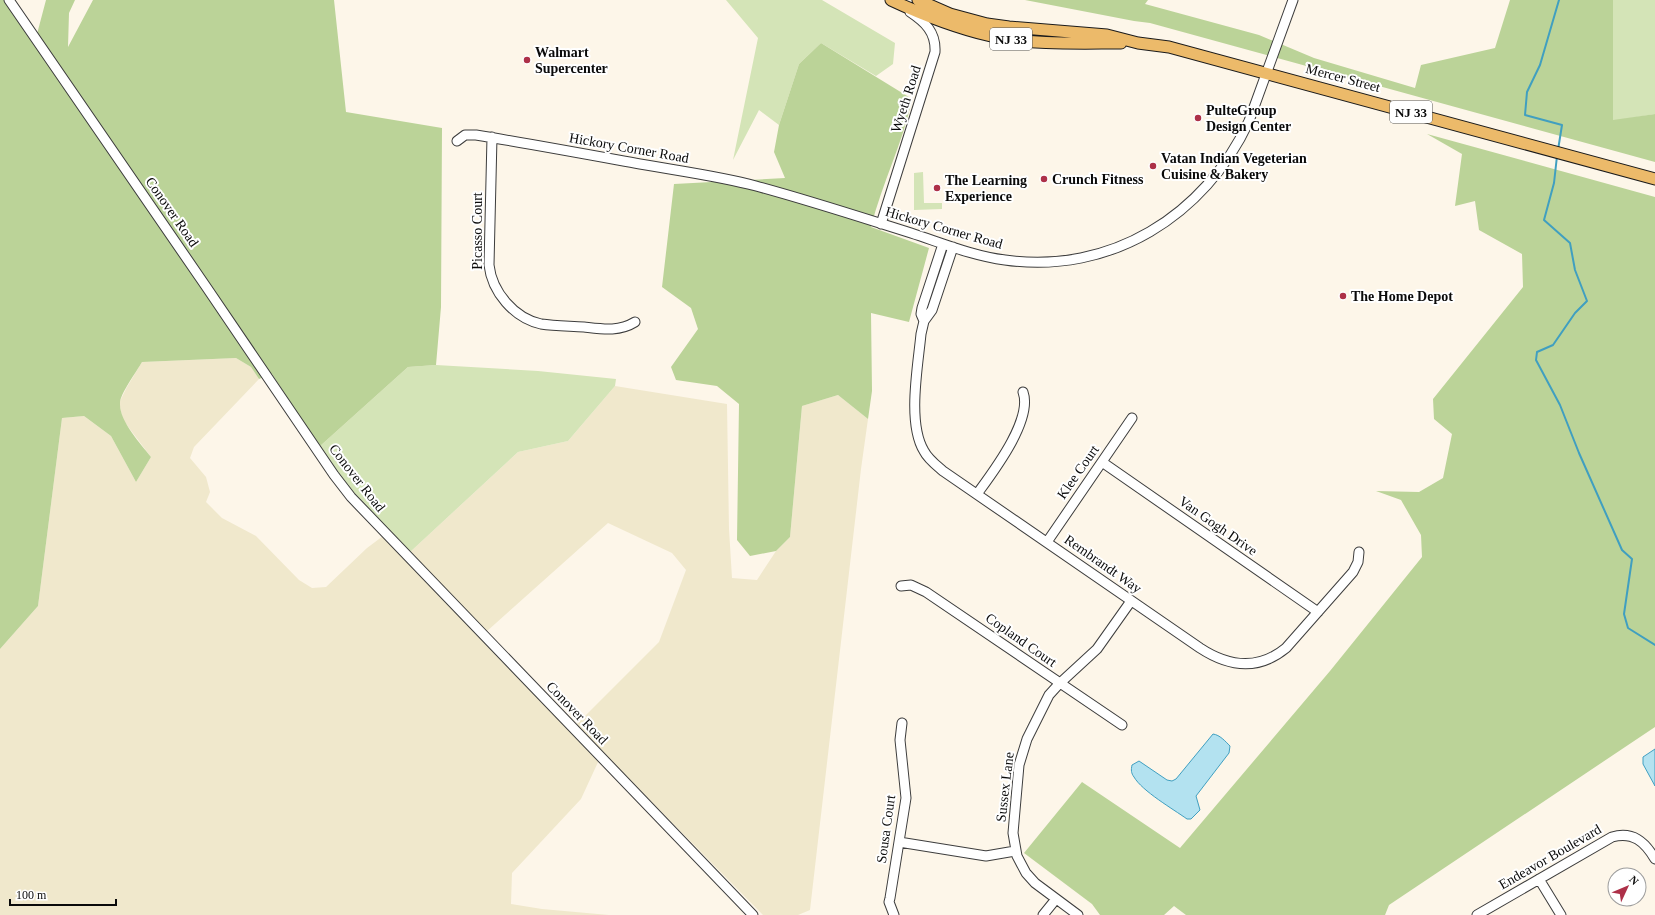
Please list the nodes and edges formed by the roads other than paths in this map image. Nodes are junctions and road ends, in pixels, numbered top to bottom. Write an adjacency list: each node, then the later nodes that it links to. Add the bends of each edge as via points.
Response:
1 (9, 0): 32 (street, Conover Road, via 351,497)
2 (891, 0): 5 (main road, Mercer Street / NJ 33, via 959,27 992,36 1029,42); 10 (street, Wyeth Road, via 923,21 931,31 935,47 932,65)
3 (918, 0): 5 (main road, Mercer Street / NJ 33, via 950,14 986,24 1107,35)
4 (1293, 0): 6 (street, Hickory Corner Road)
5 (1138, 43): 6 (main road, Mercer Street / NJ 33, via 1168,47)
6 (1267, 73): 9 (main road, Mercer Street / NJ 33); 12 (street, Hickory Corner Road, via 1241,139 1223,166 1189,204 1143,236 1105,252 1076,259 1045,262 1001,260)
7 (492, 138): 8 (street, Hickory Corner Road, via 465,135); 10 (street, Hickory Corner Road, via 750,185); 14 (street, Picasso Court, via 489,265 495,286 505,302 521,316 541,324 615,330)
8 (457, 141)
9 (1655, 179)
10 (881, 224): 11 (street, Hickory Corner Road)
11 (943, 244): 12 (street, Hickory Corner Road); 13 (street, Rembrandt Way, via 922,308)
12 (953, 247): 13 (street, Rembrandt Way, via 932,310)
13 (924, 321): 18 (street, Rembrandt Way, via 917,383 916,434 930,459 943,471)
14 (635, 322)
15 (1024, 392): 18 (street, via 1026,406 1018,426 1005,454)
16 (1132, 418): 17 (street, Klee Court)
17 (1102, 462): 19 (street, Klee Court); 23 (street, Van Gogh Drive)
18 (978, 494): 19 (street, Rembrandt Way)
19 (1047, 542): 22 (street, Rembrandt Way)
20 (1359, 552): 23 (street, Rembrandt Way, via 1356,568)
21 (901, 586): 24 (street, Copland Court, via 911,585 926,592)
22 (1131, 601): 23 (street, Rembrandt Way, via 1213,656 1239,664 1264,661 1280,653); 24 (street, Sussex Lane, via 1097,650)
23 (1318, 612)
24 (1059, 684): 26 (street, Copland Court); 28 (street, Sussex Lane, via 1046,701 1020,759 1013,834)
25 (902, 723): 27 (street, Sousa Court, via 900,740 906,791)
26 (1122, 725)
27 (899, 842): 28 (street, via 986,856); 33 (street, Sousa Court, via 889,902)
28 (1015, 851): 31 (street, Sussex Lane, via 1029,877)
29 (1655, 859): 30 (street, Endeavor Boulevard, via 1639,840 1628,835 1617,836 1605,840)
30 (1540, 879): 36 (street, Endeavor Boulevard); 37 (street)
31 (1056, 898): 34 (street); 35 (street, Sussex Lane)
32 (752, 915)
33 (894, 915)
34 (1043, 915)
35 (1078, 915)
36 (1477, 915)
37 (1561, 915)

